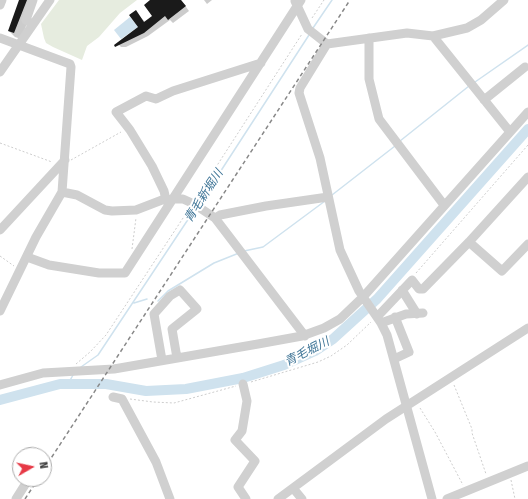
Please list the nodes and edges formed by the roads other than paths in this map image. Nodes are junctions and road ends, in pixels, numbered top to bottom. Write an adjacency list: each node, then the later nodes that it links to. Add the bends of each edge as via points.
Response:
1 (2, 0): 6 (street)
2 (33, 0): 7 (street, via 26,20)
3 (50, 0): 7 (street)
4 (504, 0): 8 (street, via 470,27)
5 (297, 2): 11 (street, via 309,28); 13 (street)
6 (0, 4)
7 (32, 24): 12 (street)
8 (433, 36): 10 (street, via 408,33); 16 (street)
9 (0, 38): 12 (street)
10 (369, 38): 11 (street); 24 (street, via 369,79 381,123)
11 (326, 44): 22 (street, via 299,91 314,136)
12 (17, 45): 15 (street); 19 (street, via 70,64)
13 (261, 63): 23 (street); 23 (street, via 173,91 156,99 146,96 116,112 128,127)
14 (525, 67): 16 (street)
15 (0, 72)
16 (484, 100): 18 (street)
17 (528, 112): 18 (street)
18 (510, 132): 24 (street)
19 (62, 162): 21 (street); 26 (street)
20 (528, 177): 27 (street)
21 (62, 192): 23 (street, via 77,195 105,210 136,210); 29 (street)
22 (328, 197): 25 (street, via 266,206); 31 (street, via 342,254)
23 (170, 199): 25 (street, via 195,204); 29 (street, via 125,273 99,273 49,265)
24 (444, 205): 31 (street)
25 (216, 218): 36 (street)
26 (0, 230)
27 (469, 242): 28 (street, via 502,271); 30 (street, via 423,289 419,289 412,280)
28 (528, 244)
29 (27, 257): 32 (street)
30 (402, 290): 33 (street, via 420,313); 34 (street)
31 (364, 299): 34 (street); 36 (street, via 340,319)
32 (0, 311)
33 (397, 316): 34 (street); 38 (street, via 409,352)
34 (377, 317): 38 (street)
35 (528, 328): 43 (street)
36 (305, 336): 37 (street)
37 (177, 358): 39 (street); 39 (street, via 172,329 197,309 180,290 170,296 154,314)
38 (394, 359): 43 (street)
39 (162, 360): 41 (street, via 114,369 84,371 73,367)
40 (243, 384): 49 (street, via 247,401 242,431 235,440 255,460 238,487)
41 (0, 385)
42 (117, 398): 48 (street, via 156,462)
43 (407, 406): 46 (street); 52 (street)
44 (528, 466): 53 (street)
45 (24, 487): 47 (street)
46 (293, 488): 50 (street); 51 (street)
47 (16, 499)
48 (170, 499)
49 (246, 499)
50 (278, 499)
51 (302, 499)
52 (432, 499)
53 (447, 499)

